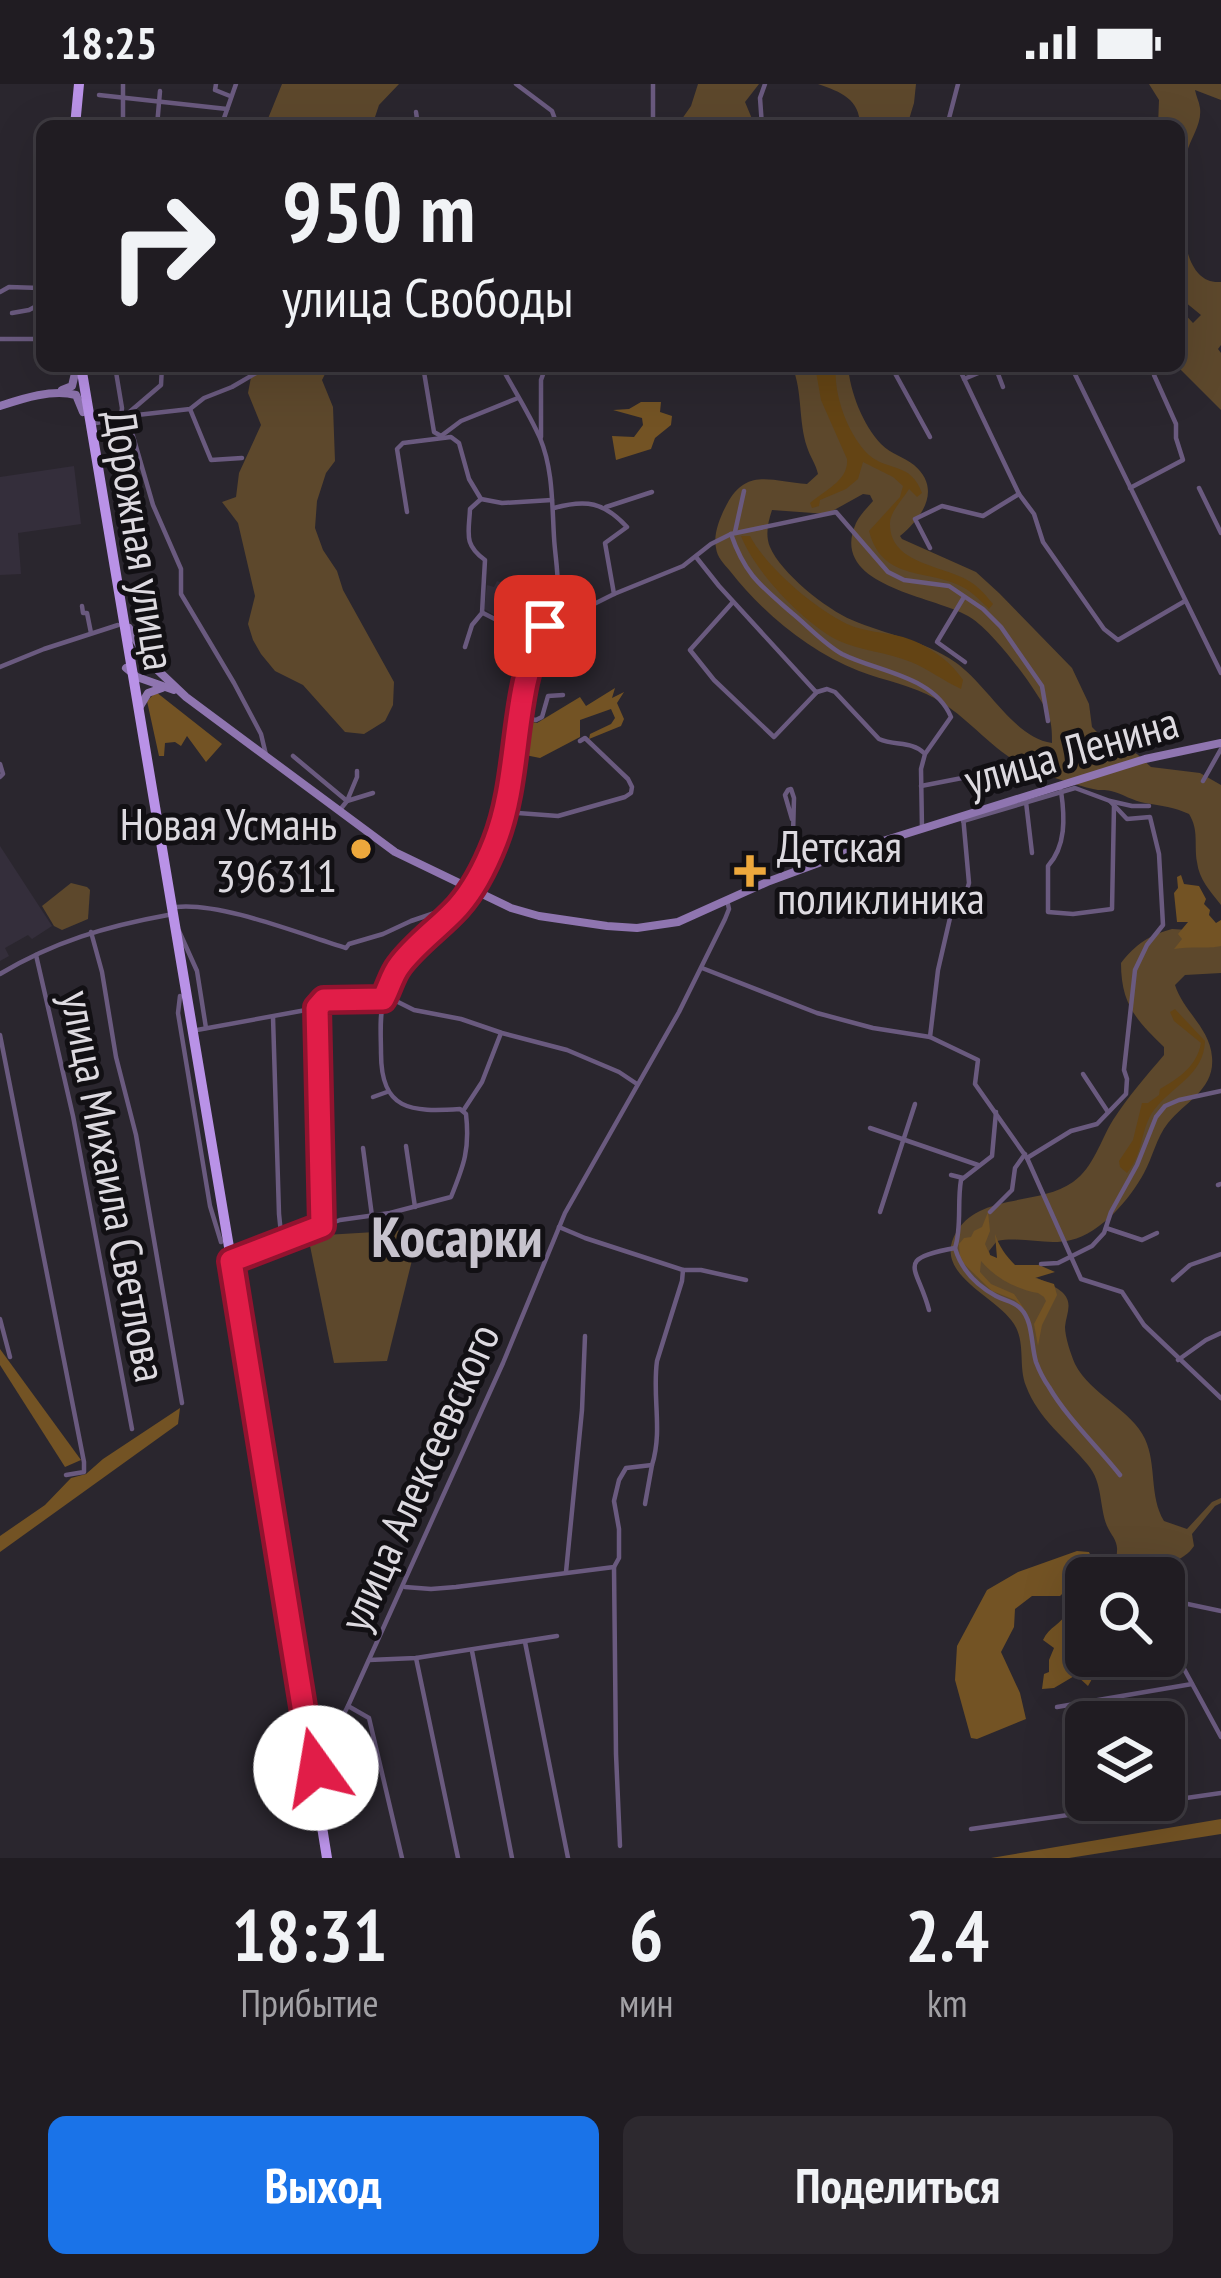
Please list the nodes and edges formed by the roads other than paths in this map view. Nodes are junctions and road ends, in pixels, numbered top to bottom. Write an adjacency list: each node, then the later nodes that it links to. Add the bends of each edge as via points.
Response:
1 (123, 84): 12 (street)
2 (216, 84): 11 (street)
3 (236, 84): 11 (street)
4 (516, 84): 21 (street)
5 (653, 84): 22 (street)
6 (765, 84): 23 (street)
7 (958, 84): 24 (street)
8 (75, 90): 16 (highway)
9 (160, 92): 13 (street)
10 (99, 95): 12 (street)
11 (230, 96): 14 (street)
12 (125, 99): 13 (street); 17 (street)
13 (160, 102): 14 (street); 18 (street)
14 (226, 110): 19 (street)
15 (416, 112): 20 (street)
16 (73, 120)
17 (123, 120)
18 (158, 120)
19 (223, 120)
20 (417, 120)
21 (555, 120)
22 (653, 120)
23 (762, 120)
24 (949, 120)
25 (36, 288): 26 (street)
26 (0, 292)
27 (36, 306): 28 (street)
28 (12, 313)
29 (0, 339): 30 (street)
30 (36, 340)
31 (76, 372): 48 (main road, via 72,386)
32 (78, 372): 52 (highway, Дорожная улица)
33 (78, 372): 54 (highway, Дорожная улица)
34 (116, 372): 53 (street, улица Ленина)
35 (162, 372): 53 (street, via 161,385)
36 (258, 372): 51 (street)
37 (423, 372): 56 (street)
38 (504, 372): 49 (street)
39 (544, 372): 58 (street)
40 (894, 372): 57 (street)
41 (961, 372): 46 (street)
42 (980, 372): 46 (street)
43 (997, 372): 47 (street)
44 (1074, 372): 61 (street)
45 (1154, 375): 61 (street, via 1183,460)
46 (964, 379): 65 (street)
47 (1003, 387)
48 (58, 392): 50 (main road); 52 (main road, via 76,395)
49 (519, 398): 55 (street); 58 (street)
50 (0, 406)
51 (190, 410): 53 (street); 60 (street, via 211,460)
52 (83, 412): 81 (highway, Дорожная улица)
53 (122, 418): 54 (street); 101 (street, улица Ленина, via 181,568 181,593)
54 (91, 424): 79 (highway, Дорожная улица)
55 (457, 424): 56 (street); 59 (street)
56 (441, 436): 59 (street); 69 (street, via 398,449)
57 (930, 437)
58 (542, 441): 67 (street)
59 (459, 443): 66 (street)
60 (242, 458)
61 (1130, 488): 76 (street)
62 (1199, 488): 70 (street)
63 (744, 490): 71 (street)
64 (652, 492): 68 (street)
65 (1019, 494): 72 (street, via 983,516 942,506 915,519); 76 (street, via 1066,578 1118,640)
66 (481, 499): 67 (street); 80 (street, via 470,509 468,543 485,560)
67 (553, 504): 68 (street); 82 (street, via 557,604)
68 (606, 507): 74 (street, via 627,527 605,543)
69 (407, 512)
70 (1221, 532)
71 (733, 534): 73 (street); 75 (street, via 836,512 889,572 950,586); 100 (street, via 754,580 809,628 948,709 951,717)
72 (929, 548)
73 (696, 557): 74 (street); 77 (street)
74 (614, 594): 82 (street)
75 (964, 597): 87 (street, via 937,642); 97 (street, via 1001,627 1034,674)
76 (1185, 601): 90 (street)
77 (733, 602): 92 (street); 92 (street, via 689,650 714,680 774,736)
78 (82, 605): 83 (street)
79 (121, 607): 86 (main road); 89 (highway, Дорожная улица)
80 (482, 613): 84 (street); 85 (street)
81 (118, 626): 83 (street); 89 (highway, Дорожная улица)
82 (544, 629): 84 (street)
83 (91, 633): 88 (street)
84 (536, 640): 96 (street)
85 (465, 647)
86 (148, 661): 89 (main road); 94 (main road)
87 (965, 662)
88 (0, 668)
89 (132, 673): 91 (main road); 95 (highway, Дорожная улица); 125 (highway, Дорожная улица)
90 (1221, 673)
91 (164, 687): 94 (main road); 95 (main road, via 148,693)
92 (817, 692): 100 (street, via 835,692 879,739)
93 (563, 695): 96 (street, via 548,696 542,718)
94 (186, 697): 101 (main road, улица Ленина)
95 (138, 710): 125 (highway, Дорожная улица)
96 (520, 717): 116 (street)
97 (1048, 721)
98 (580, 741): 116 (street, via 628,779 631,793 558,816)
99 (1221, 746): 107 (street); 118 (main road, улица Ленина, via 1169,752)
100 (925, 754): 108 (street)
101 (266, 755): 115 (main road, улица Ленина)
102 (293, 756): 111 (street)
103 (1024, 757): 108 (street, via 993,772)
104 (0, 764): 106 (street)
105 (357, 771): 111 (street)
106 (0, 777)
107 (1203, 781)
108 (921, 786): 119 (street)
109 (1061, 791): 112 (street); 113 (street, via 1079,788); 113 (street, via 1063,831 1048,866 1048,912 1112,909)
110 (373, 793): 111 (street)
111 (347, 801): 115 (street)
112 (1026, 802): 118 (street); 120 (street)
113 (1112, 804): 114 (street); 147 (street, via 1127,819 1150,817 1163,925 1136,970 1126,1094)
114 (1150, 806)
115 (339, 811): 122 (main road, улица Ленина, via 395,853)
116 (505, 812): 122 (street)
117 (792, 819): 121 (street)
118 (963, 819): 119 (main road, улица Ленина); 136 (street, via 969,883 953,904)
119 (922, 829): 121 (main road, улица Ленина)
120 (1032, 853)
121 (808, 867): 123 (main road, улица Ленина)
122 (471, 890): 123 (main road, улица Ленина, via 539,916 637,928 677,922); 124 (street)
123 (727, 900): 128 (street, улица Алексеевского)
124 (461, 904): 125 (street, via 346,947 217,909 191,905); 130 (street, via 399,965)
125 (171, 916): 126 (street); 133 (highway); 165 (highway, via 180,996)
126 (92, 932): 127 (street); 181 (street)
127 (36, 955): 129 (street); 182 (street, улица Михаила Светлова)
128 (702, 968): 136 (street, via 817,1013); 140 (street, улица Алексеевского)
129 (0, 974)
130 (385, 997): 131 (street, via 324,1000); 134 (street); 137 (street)
131 (317, 1008): 132 (street); 160 (street)
132 (273, 1017): 133 (street); 164 (street)
133 (199, 1030): 165 (street); 169 (highway)
134 (501, 1033): 140 (street, via 567,1050); 145 (street)
135 (0, 1035): 184 (street, via 84,1472)
136 (930, 1037): 146 (street, via 978,1060 975,1084)
137 (381, 1063): 138 (street); 141 (street)
138 (370, 1064)
139 (1083, 1074): 147 (street)
140 (638, 1084): 161 (street, улица Алексеевского)
141 (387, 1091): 143 (street); 145 (street, via 407,1108)
142 (1221, 1091): 162 (street, via 1165,1106)
143 (373, 1097)
144 (915, 1105): 149 (street)
145 (463, 1111): 156 (street, via 469,1143 451,1197)
146 (996, 1112): 152 (street); 153 (street, via 992,1156)
147 (1108, 1112): 152 (street)
148 (871, 1128): 149 (street)
149 (905, 1141): 153 (street); 157 (street)
150 (406, 1146): 156 (street)
151 (364, 1148): 159 (street)
152 (1026, 1156): 158 (street, via 1008,1198); 168 (street)
153 (978, 1165): 155 (street)
154 (951, 1175): 155 (street)
155 (963, 1178): 166 (street)
156 (415, 1207): 159 (street)
157 (880, 1212)
158 (990, 1212)
159 (372, 1216): 160 (street)
160 (322, 1226): 164 (street)
161 (560, 1227): 171 (street); 189 (street, улица Алексеевского)
162 (1106, 1228): 163 (street, via 1142,1240); 168 (street)
163 (1157, 1233)
164 (282, 1243): 165 (street)
165 (236, 1247): 169 (highway); 169 (street)
166 (955, 1248): 174 (street, via 919,1257 914,1272); 185 (street, via 978,1283 1024,1311 1050,1390)
167 (1221, 1254): 173 (street)
168 (1069, 1257): 170 (street); 179 (street, via 1081,1280 1121,1292)
169 (230, 1260): 202 (highway); 206 (highway)
170 (1041, 1264)
171 (683, 1270): 172 (street); 183 (street, via 655,1373)
172 (746, 1280)
173 (1173, 1280)
174 (929, 1310)
175 (0, 1319): 178 (street)
176 (1221, 1333): 179 (street)
177 (585, 1336): 188 (street)
178 (10, 1357)
179 (1178, 1360): 180 (street)
180 (1221, 1398)
181 (182, 1403)
182 (132, 1430)
183 (652, 1465): 186 (street); 187 (street, via 626,1468 619,1480)
184 (65, 1475)
185 (1120, 1475)
186 (645, 1504)
187 (614, 1568): 188 (street); 205 (street)
188 (566, 1572): 189 (street, via 456,1588)
189 (402, 1586): 196 (street, улица Алексеевского)
190 (1185, 1603): 191 (street)
191 (1221, 1611)
192 (557, 1636): 193 (street)
193 (525, 1642): 194 (street); 210 (street)
194 (472, 1651): 195 (street); 209 (street)
195 (416, 1658): 196 (street); 208 (street)
196 (369, 1660): 199 (street, улица Алексеевского)
197 (1185, 1671): 198 (street)
198 (1192, 1684): 200 (street); 201 (street)
199 (348, 1706): 202 (street, улица Алексеевского); 207 (street, via 369,1718)
200 (1057, 1707)
201 (1221, 1737)
202 (316, 1757): 206 (highway)
203 (1221, 1793): 204 (street)
204 (970, 1829)
205 (620, 1846)
206 (323, 1858)
207 (402, 1858)
208 (458, 1858)
209 (512, 1858)
210 (568, 1858)

